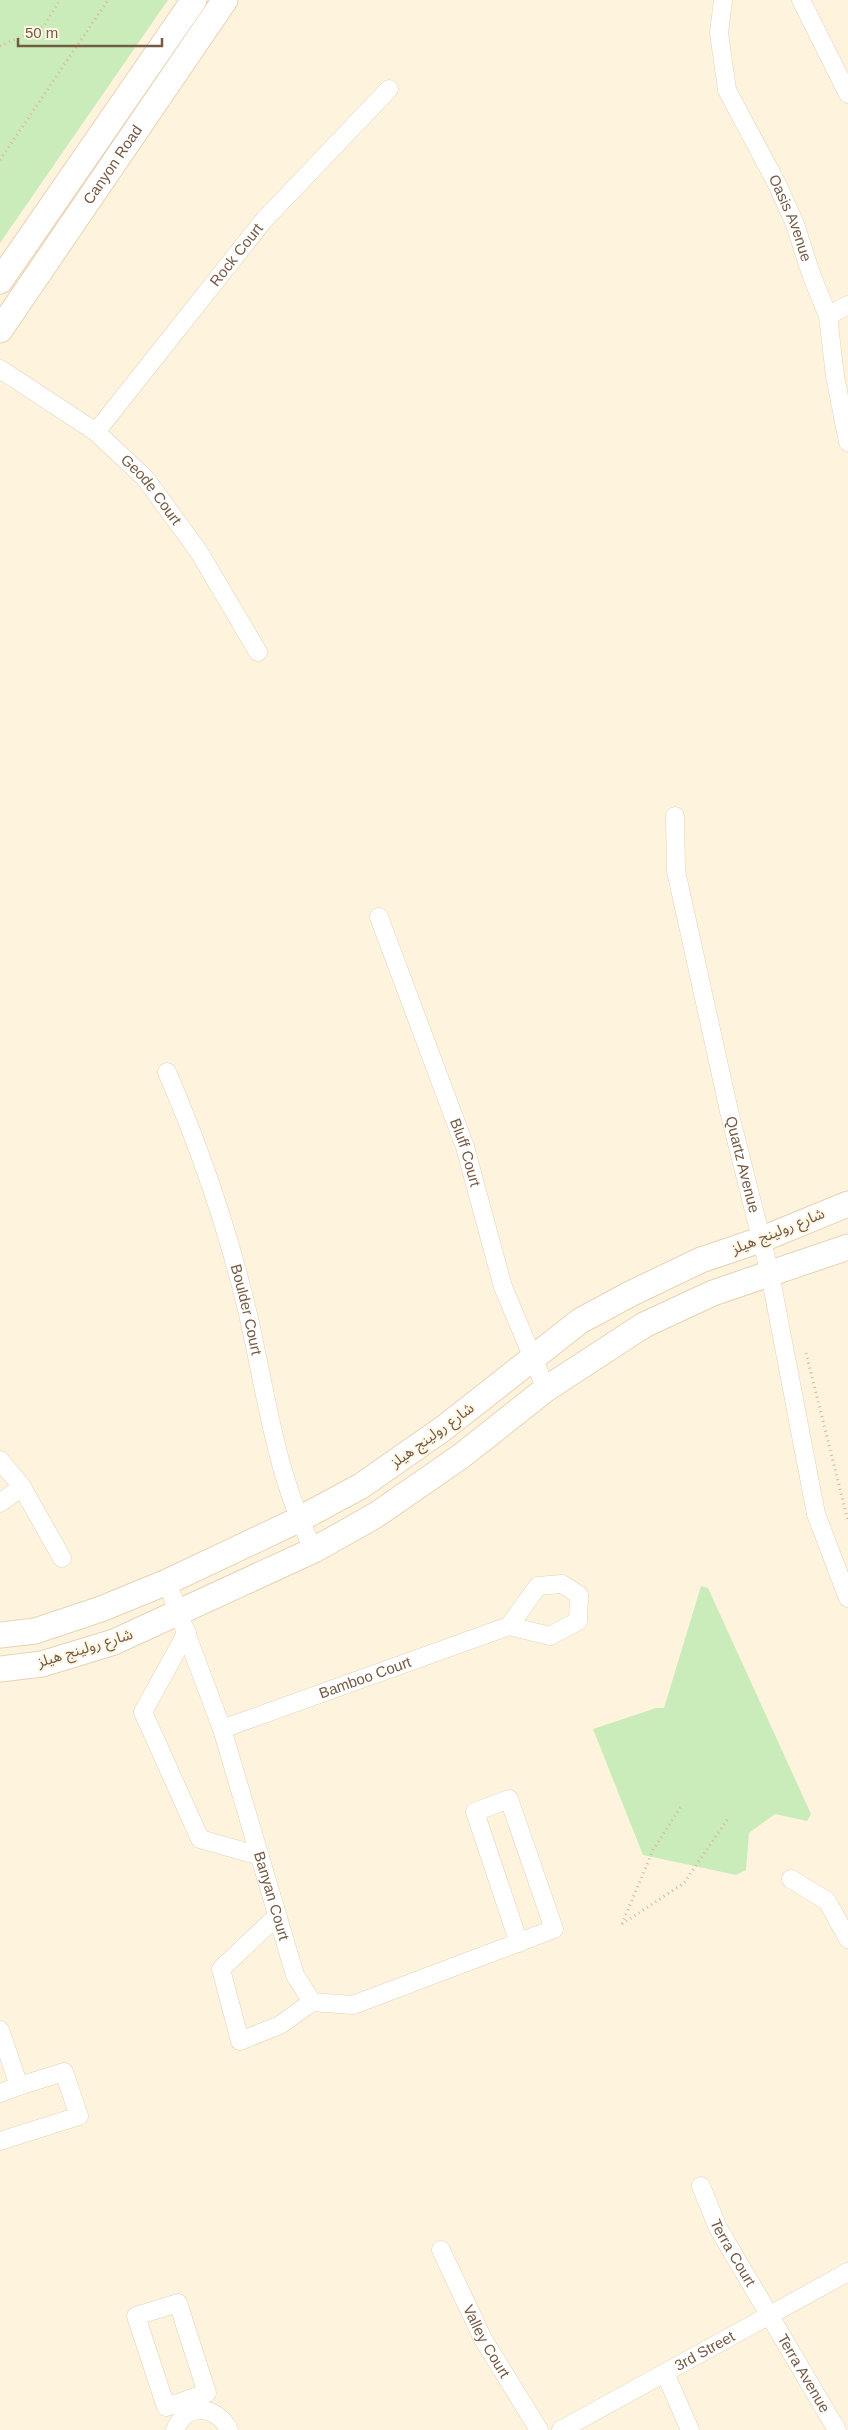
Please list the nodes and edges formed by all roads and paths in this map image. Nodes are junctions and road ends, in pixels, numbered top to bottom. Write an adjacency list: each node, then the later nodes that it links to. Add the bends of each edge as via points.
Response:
1 (60, 0): 7 (path, via 44,26)
2 (108, 0): 10 (path)
3 (194, 0): 11 (main road, Canyon Road)
4 (225, 0): 14 (main road, Canyon Road)
5 (723, 0): 13 (street, Oasis Avenue, via 719,33 727,90 791,216)
6 (801, 0): 9 (street)
7 (0, 46)
8 (388, 89): 16 (street, Rock Court, via 264,220)
9 (848, 94)
10 (0, 160)
11 (0, 281)
12 (848, 305): 13 (street)
13 (828, 316): 17 (street, Oasis Avenue, via 834,376)
14 (0, 330)
15 (0, 369): 16 (street, Geode Court)
16 (96, 432): 18 (street, Geode Court, via 145,478 199,552)
17 (848, 442)
18 (258, 652)
19 (675, 816): 23 (street, Quartz Avenue, via 676,871)
20 (379, 917): 27 (street, Bluff Court, via 465,1147 503,1287)
21 (167, 1072): 32 (street, Boulder Court, via 224,1220 270,1422)
22 (848, 1204): 23 (main road, شارع رولينج هيلز)
23 (760, 1240): 25 (street, Quartz Avenue); 27 (main road, شارع رولينج هيلز, via 701,1260 630,1294 580,1321)
24 (848, 1247): 25 (main road, شارع رولينج هيلز)
25 (770, 1274): 28 (main road, شارع رولينج هيلز, via 712,1293 644,1325); 37 (street, Quartz Avenue, via 816,1514)
26 (804, 1348): 33 (path)
27 (532, 1358): 28 (street, Bluff Court); 32 (main road, شارع رولينج هيلز, via 444,1428 361,1486)
28 (546, 1389): 34 (main road, شارع رولينج هيلز, via 407,1494)
29 (0, 1460): 30 (street)
30 (22, 1487): 31 (street); 35 (street)
31 (0, 1503)
32 (298, 1520): 34 (street, Boulder Court); 36 (main road, شارع رولينج هيلز)
33 (848, 1521)
34 (314, 1550): 38 (main road, شارع رولينج هيلز)
35 (62, 1558)
36 (168, 1582): 38 (street, Banyan Court); 40 (main road, شارع رولينج هيلز, via 35,1631)
37 (848, 1598)
38 (184, 1623): 41 (main road, شارع رولينج هيلز, via 42,1664); 42 (street, Banyan Court); 45 (street, via 143,1712 200,1839)
39 (509, 1626): 42 (street, Bamboo Court)
40 (0, 1635)
41 (0, 1669)
42 (222, 1729): 45 (street, Banyan Court)
43 (682, 1805): 44 (path, via 653,1850 622,1924 684,1883)
44 (729, 1817)
45 (260, 1856): 47 (street, Banyan Court)
46 (790, 1879): 48 (street, via 827,1901)
47 (277, 1916): 50 (street, Banyan Court, via 295,1975); 50 (street, via 221,1969 240,2041 280,2025)
48 (848, 1939)
49 (519, 1942): 49 (street, via 554,1930 509,1799 475,1812); 50 (street, via 353,2006)
50 (312, 2002)
51 (0, 2030): 52 (street)
52 (19, 2086): 53 (street); 54 (street, via 64,2072 79,2116)
53 (0, 2093)
54 (0, 2141)
55 (701, 2186): 58 (street, Terra Court, via 718,2228)
56 (441, 2250): 63 (street, Valley Court, via 483,2339)
57 (848, 2272): 58 (street, 3rd Street)
58 (770, 2315): 59 (street, 3rd Street); 66 (street, Terra Avenue)
59 (665, 2373): 64 (street, 3rd Street); 65 (street)
60 (190, 2405): 60 (street, via 166,2407 136,2316 178,2303 207,2393); 61 (street); 62 (street, via 210,2410 225,2422)
61 (174, 2430)
62 (229, 2430)
63 (539, 2430)
64 (561, 2430)
65 (690, 2430)
66 (837, 2430)

